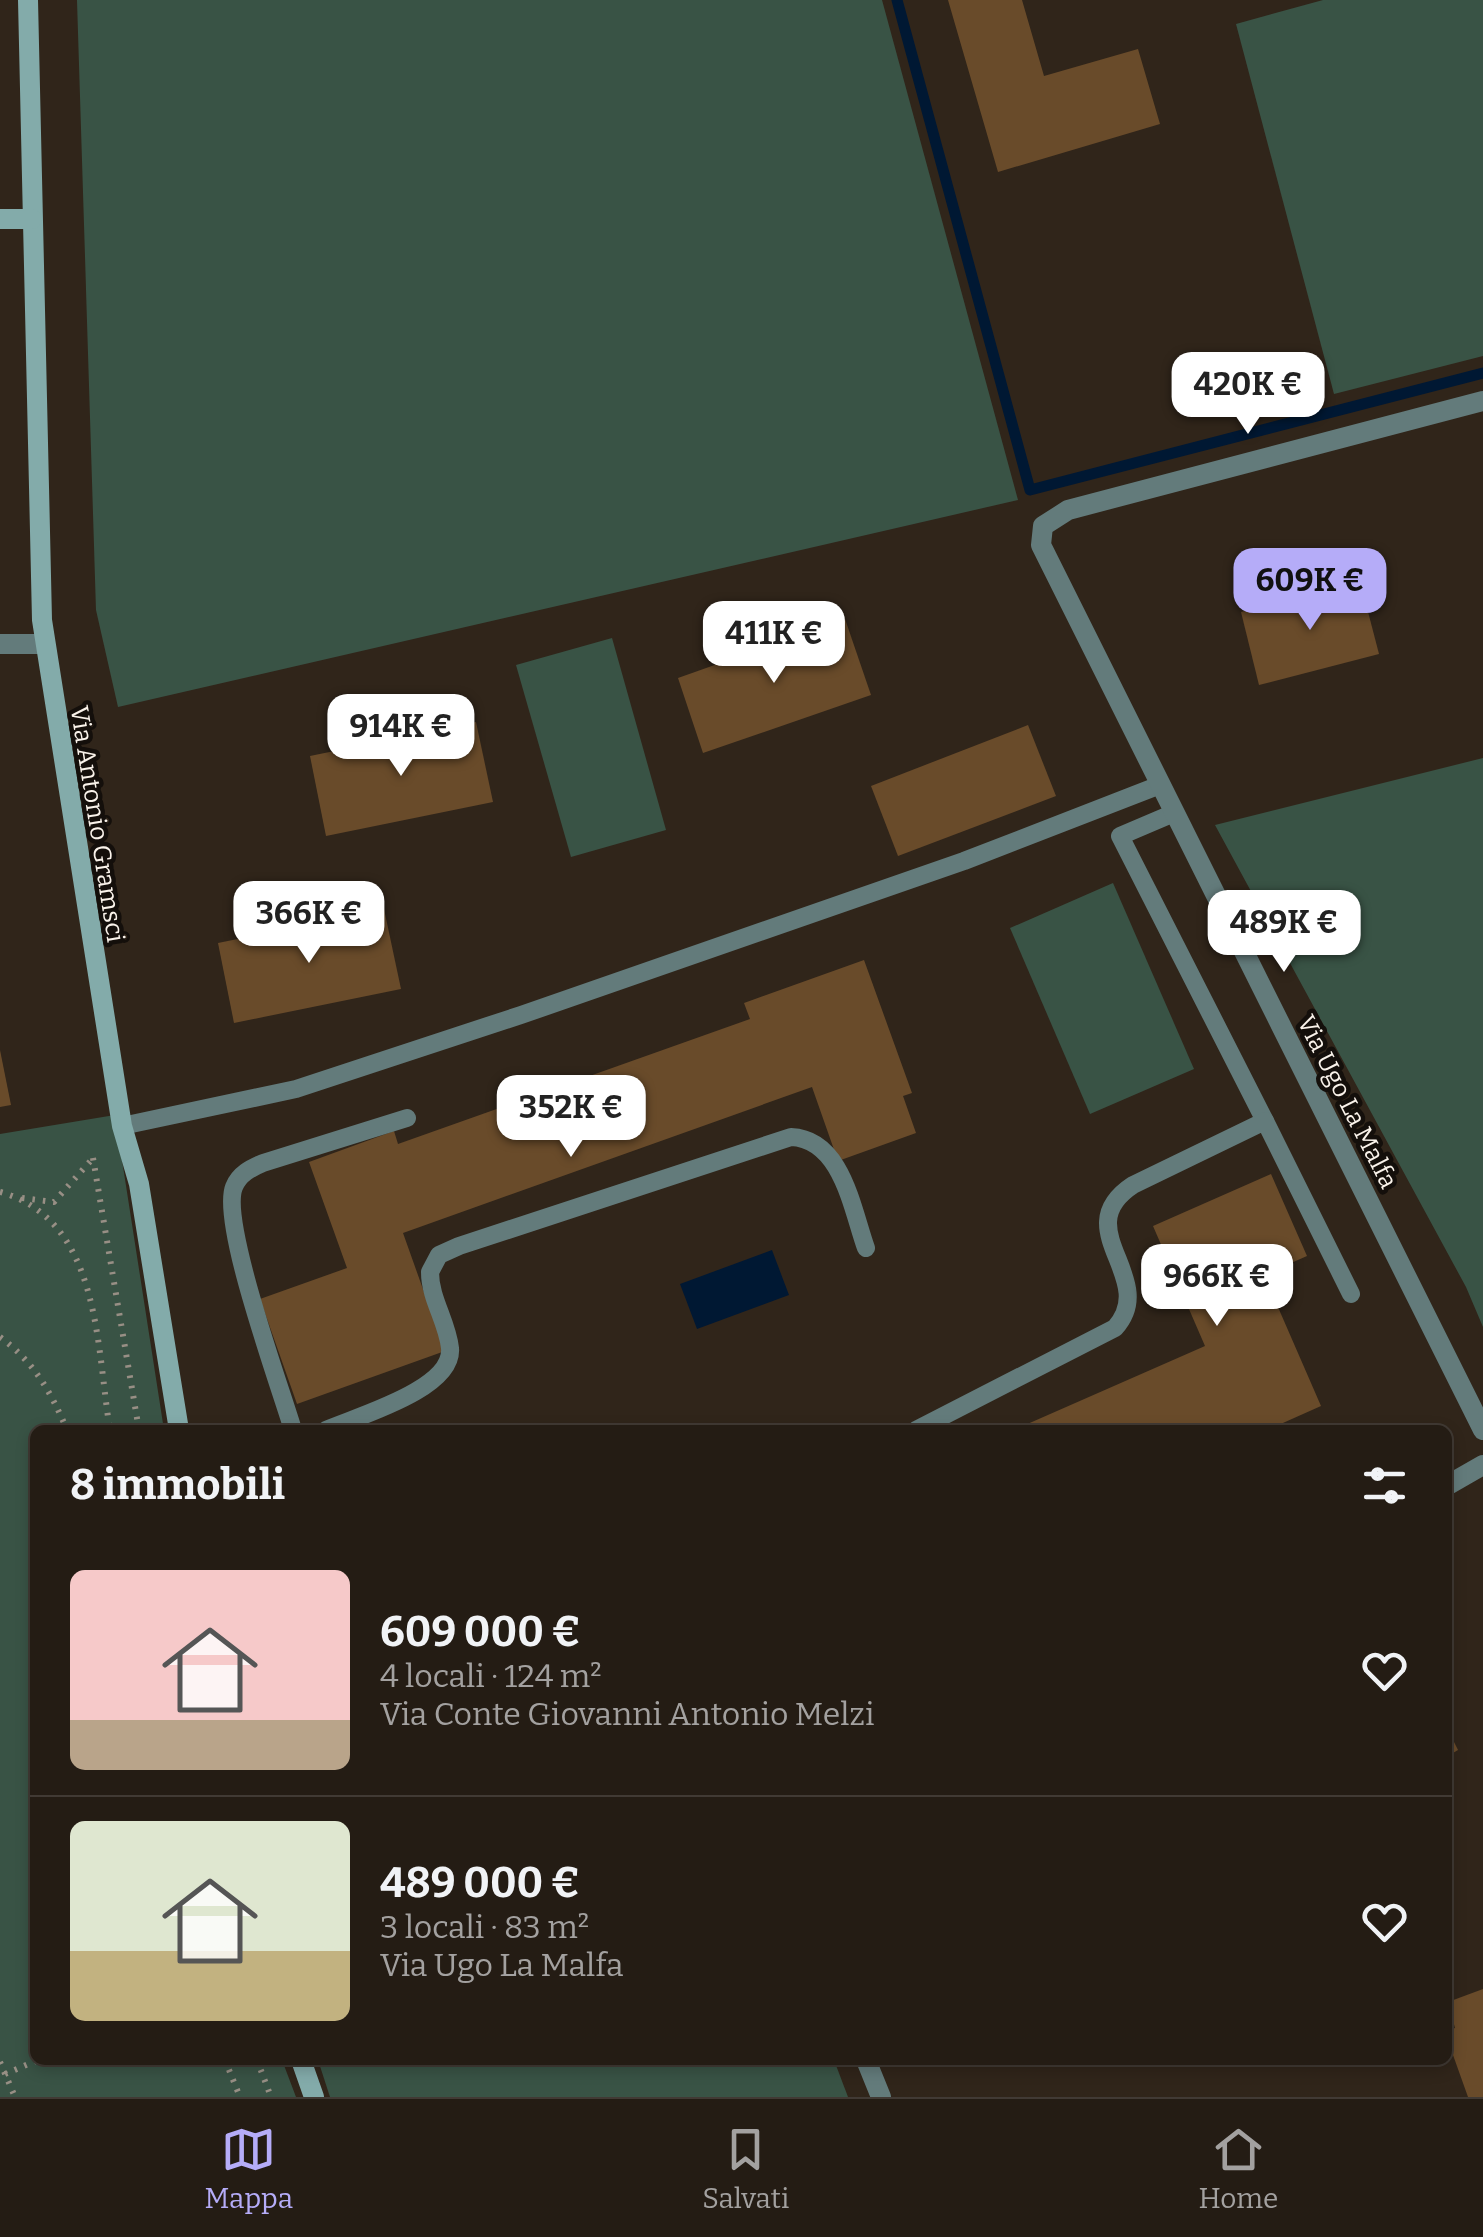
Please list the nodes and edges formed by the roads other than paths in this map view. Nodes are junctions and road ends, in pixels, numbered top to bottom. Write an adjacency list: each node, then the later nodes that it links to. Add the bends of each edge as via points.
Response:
1 (28, 0): 3 (street, Via Antonio Gramsci)
2 (0, 219): 3 (street)
3 (32, 220): 6 (street, Via Antonio Gramsci)
4 (1483, 401): 7 (street, Via Ugo La Malfa, via 1068,510 1043,526 1044,556)
5 (0, 644): 6 (street)
6 (44, 644): 11 (street, Via Antonio Gramsci)
7 (1160, 785): 8 (street, Via Ugo La Malfa); 11 (lane, via 964,861 464,1034 296,1089)
8 (1174, 812): 10 (lane, via 1120,836); 18 (street, Via Ugo La Malfa)
9 (408, 1118): 15 (lane, via 264,1163 234,1185 238,1247)
10 (1265, 1121): 13 (lane); 17 (lane, via 1115,1199 1108,1235 1129,1299 1115,1328)
11 (122, 1126): 14 (street, Via Antonio Gramsci, via 140,1184)
12 (866, 1248): 16 (lane, via 830,1156 813,1141 791,1138 458,1246 439,1255 430,1272 450,1346 443,1373)
13 (1351, 1294)
14 (179, 1425)
15 (291, 1425)
16 (337, 1425)
17 (926, 1425)
18 (1483, 1430)
19 (1483, 1466): 20 (street)
20 (1452, 1483)
21 (303, 2065): 23 (street)
22 (868, 2065): 24 (street)
23 (314, 2097)
24 (880, 2097)

